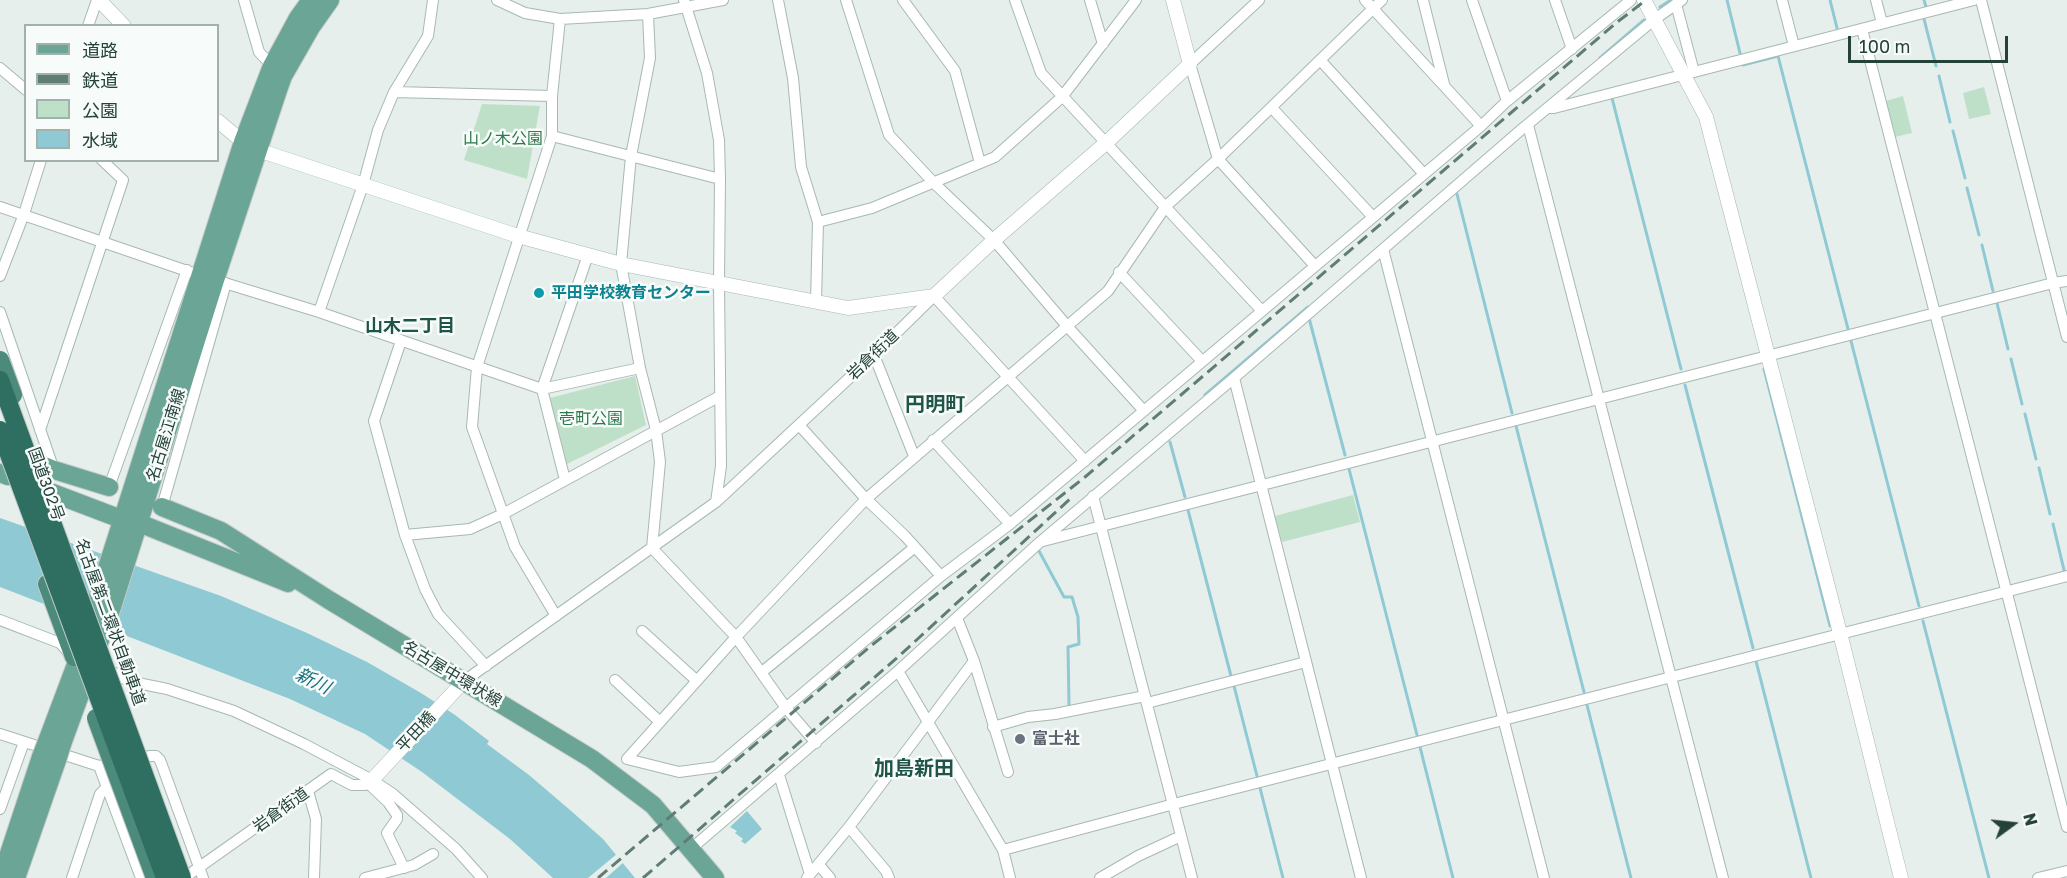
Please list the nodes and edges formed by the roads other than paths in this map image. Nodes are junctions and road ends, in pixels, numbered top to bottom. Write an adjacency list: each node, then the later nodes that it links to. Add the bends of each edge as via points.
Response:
1 (98, 0): 34 (street); 35 (street)
2 (244, 0): 42 (street, via 259,52)
3 (311, 0): 42 (main road, 名古屋江南線)
4 (330, 0): 58 (main road, 名古屋江南線, via 283,76)
5 (433, 0): 47 (street, via 428,36)
6 (497, 0): 31 (street, via 525,13)
7 (723, 0): 28 (street)
8 (778, 0): 72 (street, via 792,78 801,167)
9 (846, 0): 66 (street, via 889,135)
10 (903, 0): 63 (street, via 955,71)
11 (1015, 0): 49 (street, via 1041,73)
12 (1090, 0): 37 (street)
13 (1137, 0): 37 (street)
14 (1173, 0): 41 (street)
15 (1259, 0): 41 (street, 岩倉街道)
16 (1365, 0): 29 (street)
17 (1382, 0): 29 (street)
18 (1423, 0): 45 (street)
19 (1472, 0): 50 (street)
20 (1555, 0): 39 (street)
21 (1631, 0): 39 (street)
22 (1644, 0): 32 (street)
23 (1782, 0): 38 (street)
24 (1876, 0): 33 (street)
25 (1972, 0): 33 (street)
26 (1981, 0): 85 (street)
27 (1678, 2): 32 (street); 44 (street)
28 (685, 3): 30 (street); 65 (street, via 707,73)
29 (1374, 10): 40 (street); 45 (street)
30 (648, 14): 31 (street); 59 (street, via 650,58)
31 (560, 19): 48 (street)
32 (1655, 19): 44 (street); 52 (street)
33 (1882, 23): 36 (street)
34 (89, 24)
35 (122, 24)
36 (1862, 29): 38 (street); 91 (street)
37 (1103, 44): 49 (street)
38 (1794, 46): 44 (street)
39 (1572, 48): 50 (street)
40 (1321, 61): 51 (street); 64 (street)
41 (1190, 64): 57 (street, 岩倉街道); 60 (street)
42 (272, 66): 58 (main road, 名古屋江南線)
43 (0, 68): 46 (street)
44 (1689, 73): 52 (street); 96 (street, via 1706,117)
45 (1444, 86): 55 (street)
46 (24, 88)
47 (394, 92): 48 (street); 67 (street, via 378,130)
48 (552, 96): 56 (street)
49 (1062, 97): 57 (street); 63 (street, via 995,157)
50 (1506, 100): 55 (street)
51 (1272, 108): 60 (street); 71 (street)
52 (1548, 108): 54 (street)
53 (219, 122): 58 (street)
54 (1528, 125): 76 (street); 106 (street)
55 (1481, 126): 64 (street)
56 (552, 136): 59 (street); 73 (street)
57 (1107, 142): 68 (street); 74 (street, 岩倉街道)
58 (250, 146): 67 (street); 82 (main road, 名古屋江南線)
59 (631, 156): 65 (street); 78 (street)
60 (1218, 159): 68 (street); 79 (street)
61 (40, 162): 70 (street)
62 (104, 162): 75 (street, via 123,180)
63 (980, 163): 66 (street)
64 (1424, 174): 71 (street)
65 (720, 179): 84 (street)
66 (934, 183): 72 (street, via 872,208); 74 (street)
67 (363, 185): 73 (street); 90 (street)
68 (1166, 206): 80 (street); 88 (street)
69 (0, 207): 70 (street)
70 (24, 214): 75 (street); 81 (street)
71 (1373, 217): 79 (street)
72 (818, 222): 87 (street)
73 (518, 236): 77 (street); 99 (street)
74 (994, 240): 86 (street, 岩倉街道); 92 (street)
75 (103, 242): 82 (street); 110 (street)
76 (1383, 249): 102 (street); 113 (street)
77 (588, 255): 78 (street); 104 (street)
78 (621, 264): 84 (street); 100 (street)
79 (1315, 266): 88 (street)
80 (1119, 272): 92 (street, via 1108,291); 98 (street)
81 (0, 276)
82 (207, 277): 90 (street); 120 (street); 125 (street); 128 (main road, 名古屋江南線)
83 (2067, 281): 85 (street)
84 (719, 283): 87 (street); 105 (street)
85 (2053, 283): 91 (street); 93 (street)
86 (933, 296): 87 (street, via 848,308); 95 (street, 岩倉街道); 101 (street)
87 (816, 302)
88 (1262, 311): 98 (street)
89 (0, 312): 110 (street)
90 (319, 312): 94 (street)
91 (1936, 314): 96 (street); 136 (street)
92 (1067, 326): 101 (street); 107 (street)
93 (2067, 337)
94 (401, 341): 99 (street); 130 (street, via 374,421)
95 (874, 355): 108 (street, 岩倉街道); 114 (street)
96 (1768, 356): 106 (street); 143 (street)
97 (0, 360): 117 (highway, 国道302号, bridge)
98 (1202, 361): 107 (street)
99 (477, 367): 104 (street); 126 (street, via 472,427)
100 (640, 368): 104 (street); 111 (street)
101 (1006, 377): 112 (street); 115 (street)
102 (1234, 378): 119 (street); 121 (street)
103 (0, 380): 194 (highway, 名古屋第二環状自動車道, bridge)
104 (542, 389): 118 (street)
105 (720, 396): 111 (street); 124 (street, via 721,466)
106 (1599, 399): 113 (street); 153 (street)
107 (1144, 411): 115 (street)
108 (799, 425): 123 (street); 124 (street, 岩倉街道)
109 (0, 430): 193 (highway, bridge)
110 (40, 430): 117 (street)
111 (656, 430): 118 (street); 133 (street, via 660,462)
112 (933, 440): 114 (street); 127 (street)
113 (1433, 442): 119 (street); 160 (street)
114 (914, 456): 123 (street)
115 (1085, 461): 127 (street)
116 (4, 467): 117 (main road); 147 (highway, 国道302号)
117 (48, 471): 120 (main road); 122 (highway, 国道302号)
118 (565, 480): 126 (street)
119 (1261, 486): 129 (street); 148 (street)
120 (110, 487)
121 (1093, 496): 129 (street); 131 (street)
122 (51, 497): 128 (main road); 138 (highway, 国道302号)
123 (866, 499): 132 (street); 145 (street)
124 (716, 502): 133 (street, 岩倉街道)
125 (162, 507): 137 (main road, 名古屋中環状線, via 221,531)
126 (503, 514): 130 (street, via 470,529); 139 (street, via 515,547)
127 (1010, 524): 134 (street)
128 (129, 525): 137 (main road); 138 (main road, 名古屋江南線); 144 (main road, 名古屋江南線, via 112,607)
129 (1101, 526): 131 (street); 158 (street)
130 (405, 535): 149 (street, via 438,614)
131 (1040, 542): 140 (street)
132 (915, 546): 134 (street); 151 (street)
133 (652, 548): 139 (street, 岩倉街道); 145 (street)
134 (941, 576): 159 (street)
135 (2067, 576): 136 (street)
136 (2007, 591): 143 (street); 178 (street)
137 (329, 600): 157 (main road, 名古屋中環状線)
138 (93, 602): 144 (highway, 国道302号); 147 (main road, 名古屋江南線)
139 (556, 616): 149 (street, 岩倉街道)
140 (957, 618): 146 (street); 150 (street)
141 (0, 620): 147 (street, via 60,643)
142 (642, 631): 155 (street)
143 (1840, 633): 153 (street); 207 (street)
144 (101, 635): 152 (highway, 国道302号); 156 (main road, 名古屋江南線)
145 (736, 637): 151 (street); 155 (street)
146 (974, 661): 162 (street); 163 (street)
147 (76, 662): 156 (highway, 国道302号); 167 (main road, 名古屋江南線)
148 (1306, 662): 158 (street); 168 (street)
149 (486, 666): 157 (street, 岩倉街道)
150 (898, 671): 162 (street); 166 (street)
151 (762, 672): 159 (street)
152 (115, 673): 172 (street, via 128,681 234,711); 186 (highway, 国道302号)
153 (1672, 678): 160 (street); 206 (street)
154 (615, 680): 161 (street)
155 (697, 681): 161 (street)
156 (84, 684): 167 (main road, 名古屋江南線); 192 (highway, 国道302号, bridge)
157 (458, 686): 172 (street, 平田橋); 180 (main road, 名古屋中環状線, via 592,759 653,806)
158 (1146, 700): 163 (street, via 1028,717); 175 (street)
159 (786, 708): 161 (street, via 716,767 679,772 627,759); 166 (street)
160 (1504, 721): 168 (street); 205 (street)
161 (660, 722)
162 (928, 722): 177 (street); 181 (street)
163 (993, 727): 170 (street)
164 (0, 734): 165 (street)
165 (24, 742): 169 (street); 176 (street)
166 (816, 743): 171 (street)
167 (52, 750): 188 (main road, 名古屋江南線); 189 (main road, 名古屋江南線)
168 (1332, 764): 175 (street); 204 (street)
169 (99, 766): 173 (street); 186 (street, via 150,756 160,760)
170 (1008, 772)
171 (779, 775): 180 (street); 187 (street)
172 (373, 778): 174 (street, 岩倉街道, via 352,785 331,774); 184 (street, via 397,815 387,833); 197 (street, via 456,849)
173 (106, 788): 190 (street, via 99,794); 191 (street)
174 (308, 791): 186 (street, 岩倉街道); 195 (street, via 316,819)
175 (1174, 804): 179 (street); 181 (street)
176 (0, 809)
177 (849, 827): 183 (street); 200 (street)
178 (2067, 827)
179 (1181, 836): 202 (street); 203 (street)
180 (692, 848): 198 (main road, 名古屋中環状線)
181 (1003, 850): 201 (street)
182 (433, 854): 184 (street)
183 (819, 865): 187 (street); 199 (street)
184 (404, 868): 196 (street)
185 (2067, 871): 208 (street)
186 (198, 874): 194 (street, 岩倉街道)
187 (809, 876)
188 (1, 878)
189 (16, 878)
190 (72, 878)
191 (141, 878)
192 (155, 878)
193 (165, 878)
194 (183, 878)
195 (314, 878)
196 (365, 878)
197 (482, 878)
198 (715, 878)
199 (830, 878)
200 (889, 878)
201 (1010, 878)
202 (1100, 878)
203 (1192, 878)
204 (1361, 878)
205 (1544, 878)
206 (1723, 878)
207 (1901, 878)
208 (2038, 878)

